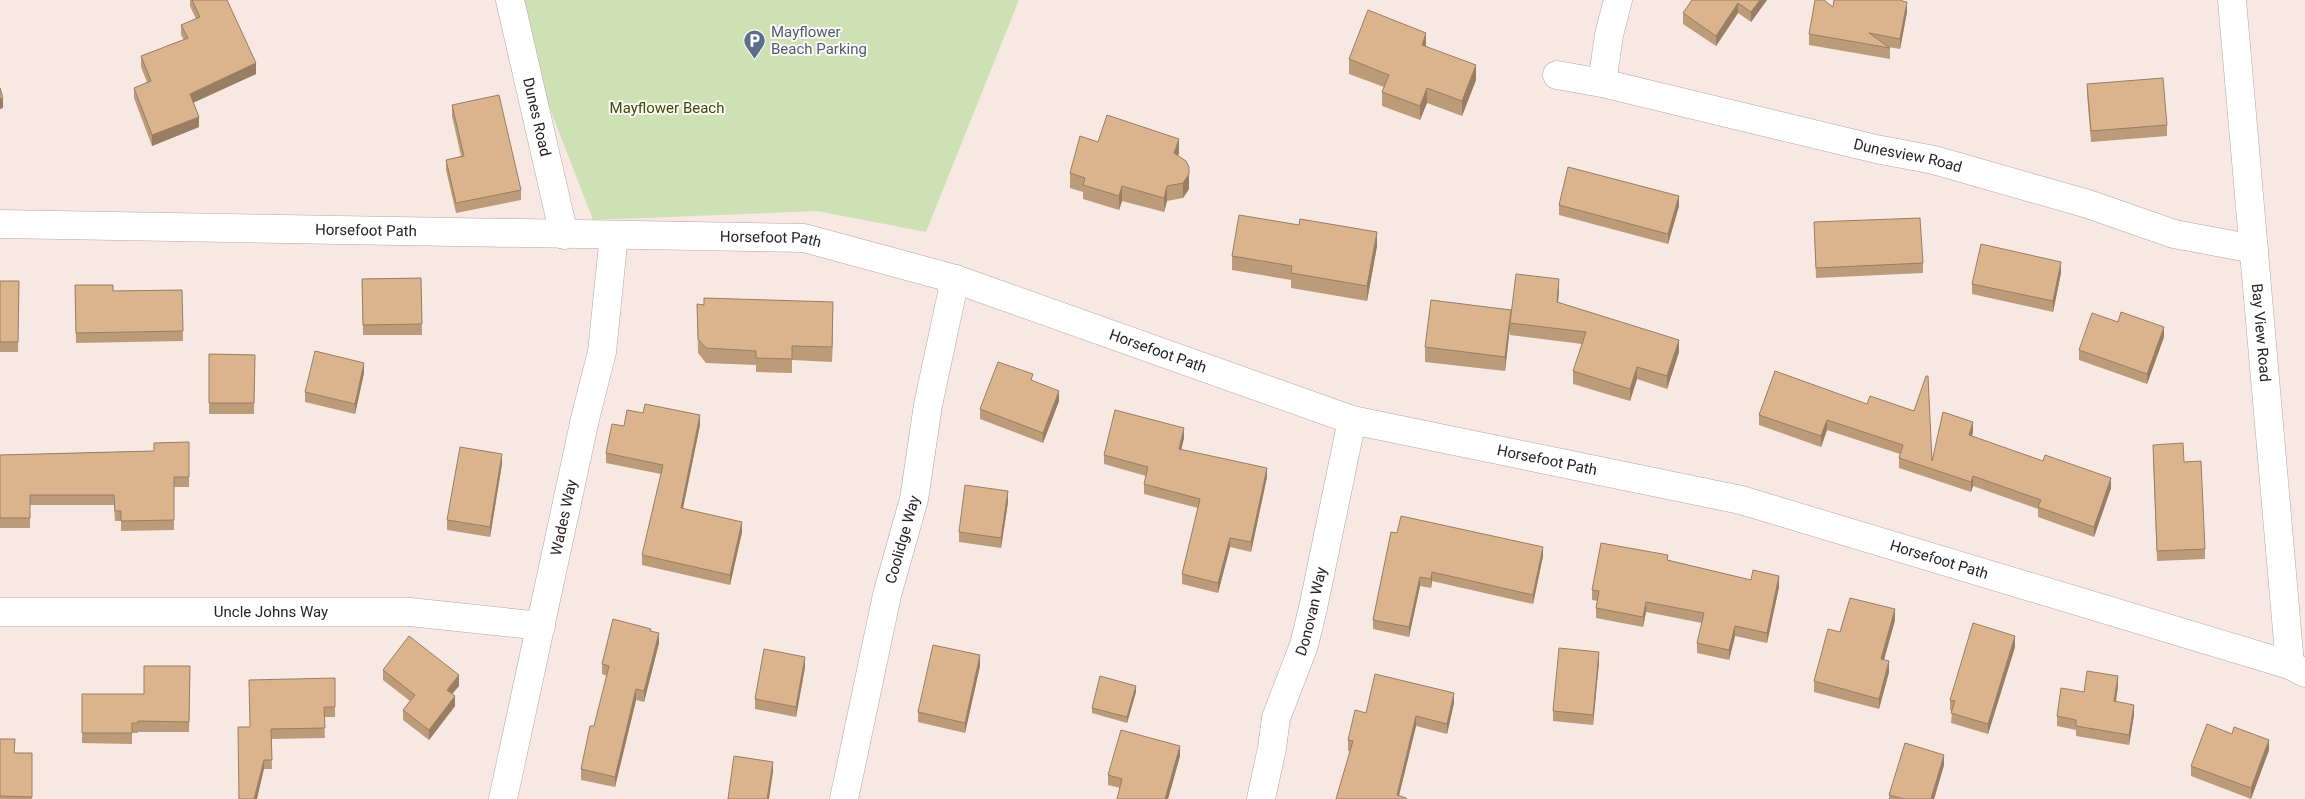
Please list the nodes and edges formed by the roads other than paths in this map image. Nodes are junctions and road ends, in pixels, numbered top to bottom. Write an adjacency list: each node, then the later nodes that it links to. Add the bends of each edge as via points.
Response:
1 (510, 0): 7 (street, Dunes Road)
2 (1618, 0): 5 (street)
3 (2232, 0): 9 (street, Bay View Road)
4 (1558, 76): 5 (street, Dunesview Road)
5 (1602, 83): 9 (street, Dunesview Road, via 1934,160 2088,204 2174,234)
6 (0, 224): 7 (street, Horsefoot Path)
7 (564, 235): 8 (street, Horsefoot Path)
8 (614, 235): 10 (street, Horsefoot Path, via 804,238); 13 (street, Wades Way, via 602,352)
9 (2254, 249): 14 (street, Bay View Road)
10 (955, 279): 11 (street, Horsefoot Path); 16 (street, Coolidge Way, via 928,405 914,499 887,595)
11 (1352, 420): 14 (street, Horsefoot Path, via 1741,500); 17 (street, Donovan Way, via 1314,608 1304,645 1276,718)
12 (0, 612): 13 (street, Uncle Johns Way, via 410,612)
13 (541, 626): 15 (street, Wades Way)
14 (2298, 669)
15 (503, 799)
16 (844, 799)
17 (1261, 799)

